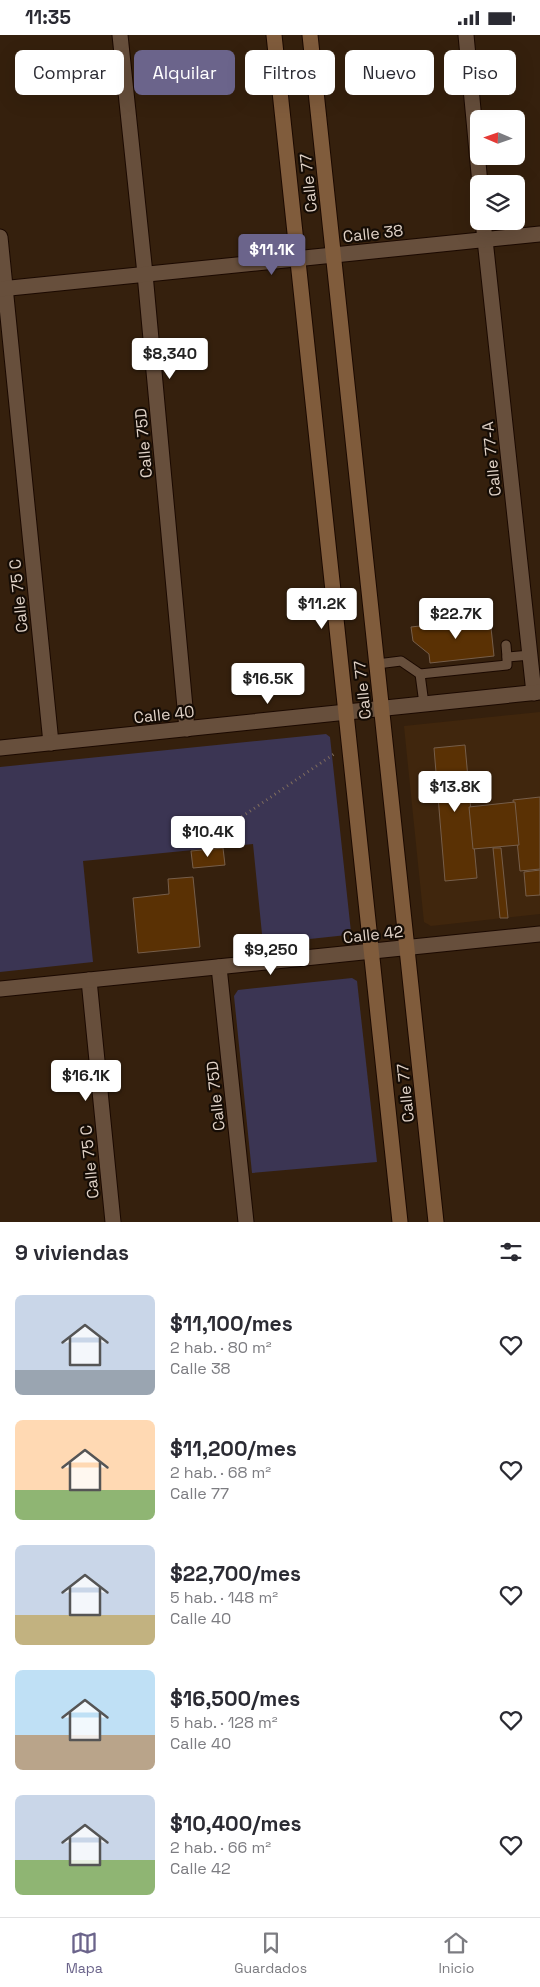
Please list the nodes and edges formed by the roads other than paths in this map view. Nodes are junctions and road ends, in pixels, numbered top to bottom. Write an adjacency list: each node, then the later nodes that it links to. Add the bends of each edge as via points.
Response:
1 (120, 35): 12 (street, Calle 75D)
2 (274, 35): 11 (street, Calle 77)
3 (310, 35): 10 (street, Calle 77)
4 (466, 35): 5 (street)
5 (479, 175)
6 (484, 230): 9 (street, Calle 77-A)
7 (540, 234): 9 (street, Calle 38)
8 (0, 237): 13 (street, Calle 75 C)
9 (485, 239): 10 (street, Calle 38); 15 (street, Calle 77-A)
10 (333, 255): 11 (street, Calle 38); 17 (street, Calle 77)
11 (298, 259): 12 (street, Calle 38); 22 (street, Calle 77)
12 (145, 274): 13 (street, Calle 38); 23 (street, Calle 75D)
13 (3, 289): 24 (street, Calle 75 C)
14 (506, 645): 16 (lane)
15 (530, 655): 16 (lane); 19 (street, Calle 77-A)
16 (507, 657): 18 (lane, via 507,665)
17 (377, 664): 18 (lane, via 401,661); 21 (street, Calle 77)
18 (420, 673): 20 (lane)
19 (537, 693): 20 (street, Calle 40)
20 (424, 704): 21 (street, Calle 40)
21 (382, 709): 22 (street, Calle 40); 27 (street, Calle 77)
22 (346, 712): 23 (street, Calle 40); 28 (street, Calle 77)
23 (187, 729): 24 (street, Calle 40)
24 (51, 743): 25 (street, Calle 40)
25 (0, 748)
26 (540, 935): 27 (street, Calle 42)
27 (407, 948): 28 (street, Calle 42); 35 (street, Calle 77)
28 (372, 951): 29 (street, Calle 42); 34 (street, Calle 77)
29 (219, 967): 30 (street, Calle 42); 33 (street, Calle 75D)
30 (89, 980): 31 (street, Calle 42); 32 (street, Calle 75 C)
31 (0, 989)
32 (113, 1222)
33 (246, 1222)
34 (400, 1222)
35 (436, 1222)

